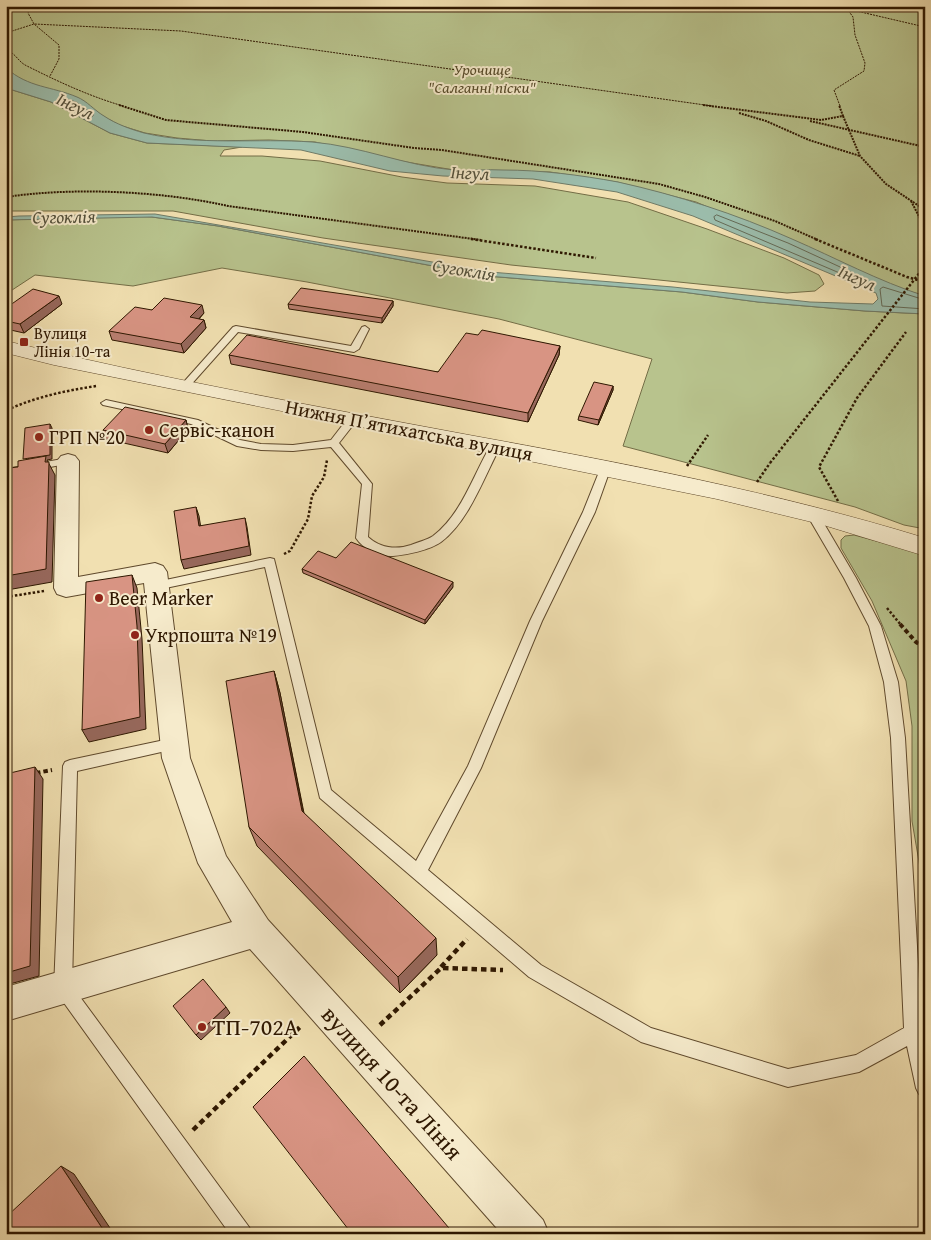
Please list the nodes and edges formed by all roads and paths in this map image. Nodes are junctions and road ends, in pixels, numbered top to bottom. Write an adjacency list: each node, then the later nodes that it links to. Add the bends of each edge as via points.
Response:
1 (31, 6): 5 (path, via 28,13)
2 (835, 6): 4 (path)
3 (845, 6): 4 (path)
4 (849, 10): 6 (path); 11 (path, via 865,63 864,71 834,90)
5 (34, 24): 7 (path); 9 (path, via 59,45 59,59); 10 (path, via 181,31)
6 (925, 27)
7 (6, 33)
8 (6, 50): 9 (path, via 13,52 24,65)
9 (50, 76): 22 (path, via 84,94 166,120 303,132 442,150 659,184 705,196 775,221 846,253)
10 (728, 109): 12 (path); 15 (path)
11 (843, 116): 12 (path, via 822,120); 13 (path)
12 (797, 119): 13 (path)
13 (850, 130): 14 (path); 15 (path)
14 (925, 147)
15 (860, 156): 17 (path, via 886,184)
16 (6, 197): 20 (path, via 40,192 197,199)
17 (910, 198): 18 (path); 19 (path)
18 (925, 210)
19 (925, 228)
20 (596, 258)
21 (925, 266): 38 (path, bridge)
22 (925, 282)
23 (365, 329): 27 (lane, via 354,349 236,329)
24 (906, 332): 40 (path, via 857,398 819,467 842,509)
25 (6, 347): 26 (street, Нижня Пʼятихатська вулиця)
26 (128, 374): 27 (street, Нижня Пʼятихатська вулиця); 29 (path, via 81,390 52,393)
27 (185, 386): 30 (street, Нижня Пʼятихатська вулиця)
28 (106, 404): 32 (lane, via 194,422 237,443 294,448)
29 (7, 410)
30 (352, 420): 32 (lane); 33 (street, Нижня Пʼятихатська вулиця)
31 (708, 435): 36 (path)
32 (334, 443): 33 (lane, via 367,484 362,538 371,546 389,552 406,551 436,540 457,519); 42 (path, via 324,477 312,496 308,519 290,551)
33 (495, 446): 35 (street, Нижня Пʼятихатська вулиця)
34 (68, 461): 37 (lane); 44 (street)
35 (606, 467): 39 (street, Нижня Пʼятихатська вулиця); 49 (lane, via 589,512 536,621 474,768)
36 (684, 471)
37 (6, 472)
38 (754, 486)
39 (812, 513): 40 (street, Нижня Пʼятихатська вулиця); 57 (lane, via 875,626 891,682 898,748)
40 (860, 526): 41 (street, Нижня Пʼятихатська вулиця)
41 (925, 547)
42 (270, 562): 43 (lane); 49 (lane, via 325,793)
43 (156, 586): 44 (street, via 155,572); 46 (street, вулиця 10-та Лінія)
44 (66, 588): 45 (path)
45 (6, 597)
46 (174, 744): 47 (lane); 51 (street, вулиця 10-та Лінія, via 213,863)
47 (70, 766): 48 (path); 54 (lane)
48 (33, 774)
49 (418, 872): 50 (lane)
50 (480, 926): 52 (path); 53 (lane)
51 (256, 931): 54 (street); 56 (street, вулиця 10-та Лінія)
52 (441, 968): 53 (path); 58 (path)
53 (535, 971): 57 (lane, via 647,1036 788,1078 859,1063)
54 (64, 988): 55 (street); 60 (lane)
55 (6, 1004)
56 (322, 1006): 58 (street, вулиця 10-та Лінія); 60 (path)
57 (913, 1033): 59 (lane)
58 (359, 1045): 62 (street, вулиця 10-та Лінія)
59 (925, 1088)
60 (178, 1144): 61 (lane)
61 (242, 1234)
62 (529, 1234)

